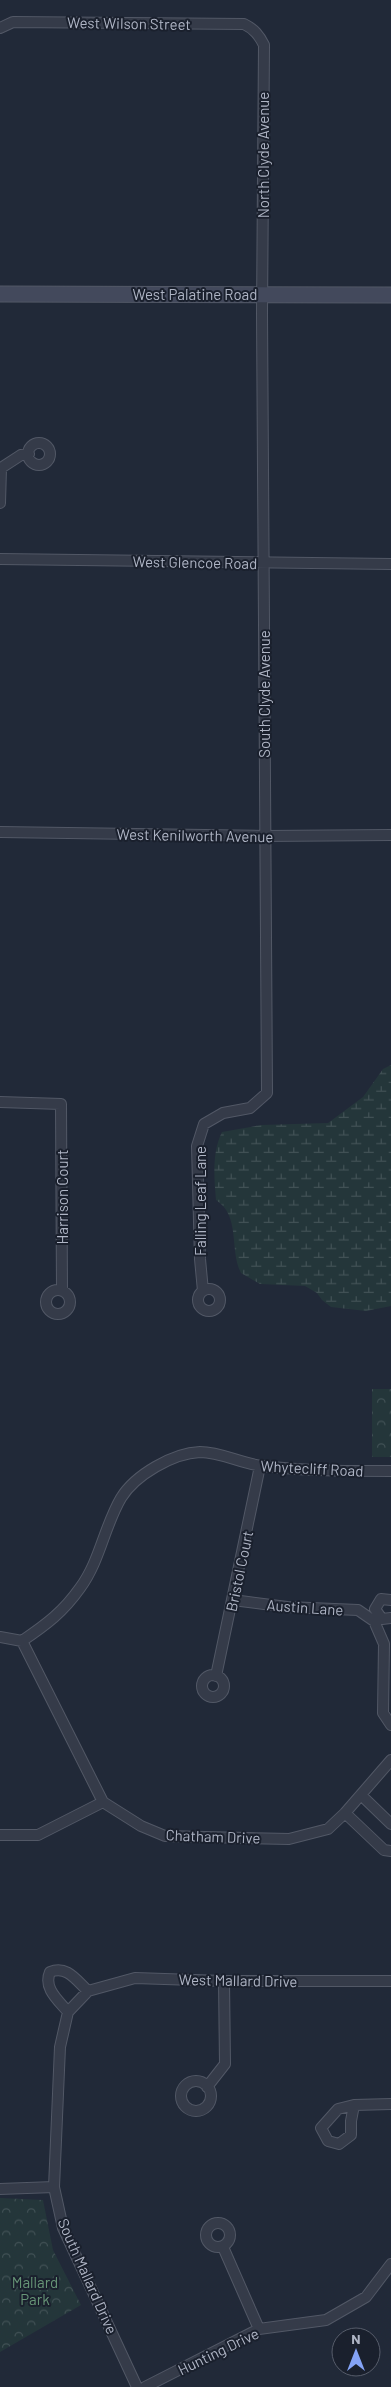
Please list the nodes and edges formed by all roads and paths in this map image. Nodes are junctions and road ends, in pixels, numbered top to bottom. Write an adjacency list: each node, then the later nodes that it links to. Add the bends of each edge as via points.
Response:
1 (244, 24): 2 (street, West Wilson Street, via 13,22); 4 (street, North Clyde Avenue, via 253,28 264,45)
2 (0, 28)
3 (0, 294): 4 (main road, West Palatine Road)
4 (262, 294): 5 (main road, West Palatine Road); 9 (street, South Clyde Avenue)
5 (391, 295)
6 (29, 454): 7 (street, via 21,455 1,468)
7 (0, 504)
8 (0, 559): 9 (street, West Glencoe Road)
9 (264, 563): 10 (street, West Glencoe Road); 13 (street, South Clyde Avenue)
10 (391, 564)
11 (0, 832): 13 (street, West Kenilworth Avenue)
12 (391, 835): 13 (street, West Kenilworth Avenue)
13 (265, 836): 14 (street, South Clyde Avenue)
14 (267, 1093): 17 (street, Falling Leaf Lane, via 250,1108 223,1113 204,1124 197,1146)
15 (0, 1102): 16 (street, Harrison Court, via 61,1104)
16 (62, 1290)
17 (203, 1291)
18 (260, 1466): 19 (street, Whytecliff Road, via 323,1471); 20 (street, Bristol Court); 25 (street, Whytecliff Road, via 224,1455 200,1452 175,1456 147,1472 121,1498 98,1557 81,1587 56,1617)
19 (391, 1471)
20 (233, 1600): 23 (street, Austin Lane, via 287,1608 358,1610); 26 (street, Bristol Court)
21 (391, 1600): 23 (street, via 385,1598 377,1602 374,1609)
22 (391, 1618): 23 (street, Austin Lane)
23 (376, 1619): 27 (street, via 384,1644 383,1713)
24 (0, 1638): 25 (street)
25 (22, 1641): 30 (street)
26 (216, 1676)
27 (391, 1725)
28 (391, 1760): 29 (street, Chatham Drive)
29 (361, 1795): 31 (street, Chatham Drive); 32 (street)
30 (103, 1802): 31 (street, Chatham Drive, via 140,1826 164,1836 289,1839 328,1829); 33 (street, via 38,1835)
31 (345, 1814): 34 (street, via 384,1850)
32 (391, 1824)
33 (0, 1835)
34 (391, 1851)
35 (224, 1981): 36 (street, West Mallard Drive); 37 (street, West Mallard Drive, via 135,1978); 39 (street, via 225,2064)
36 (391, 1982)
37 (88, 1991): 38 (street); 38 (street, via 67,1971 58,1969 50,1972 49,1988)
38 (68, 2012): 42 (street, South Mallard Drive, via 60,2048)
39 (207, 2087)
40 (391, 2104): 41 (street)
41 (354, 2105)
42 (54, 2187): 43 (street); 47 (street, South Mallard Drive, via 63,2228)
43 (0, 2189)
44 (223, 2247): 46 (street)
45 (391, 2264): 46 (street, Hunting Drive, via 366,2297 326,2320)
46 (259, 2329): 48 (street, Hunting Drive)
47 (137, 2387)
48 (145, 2387)

